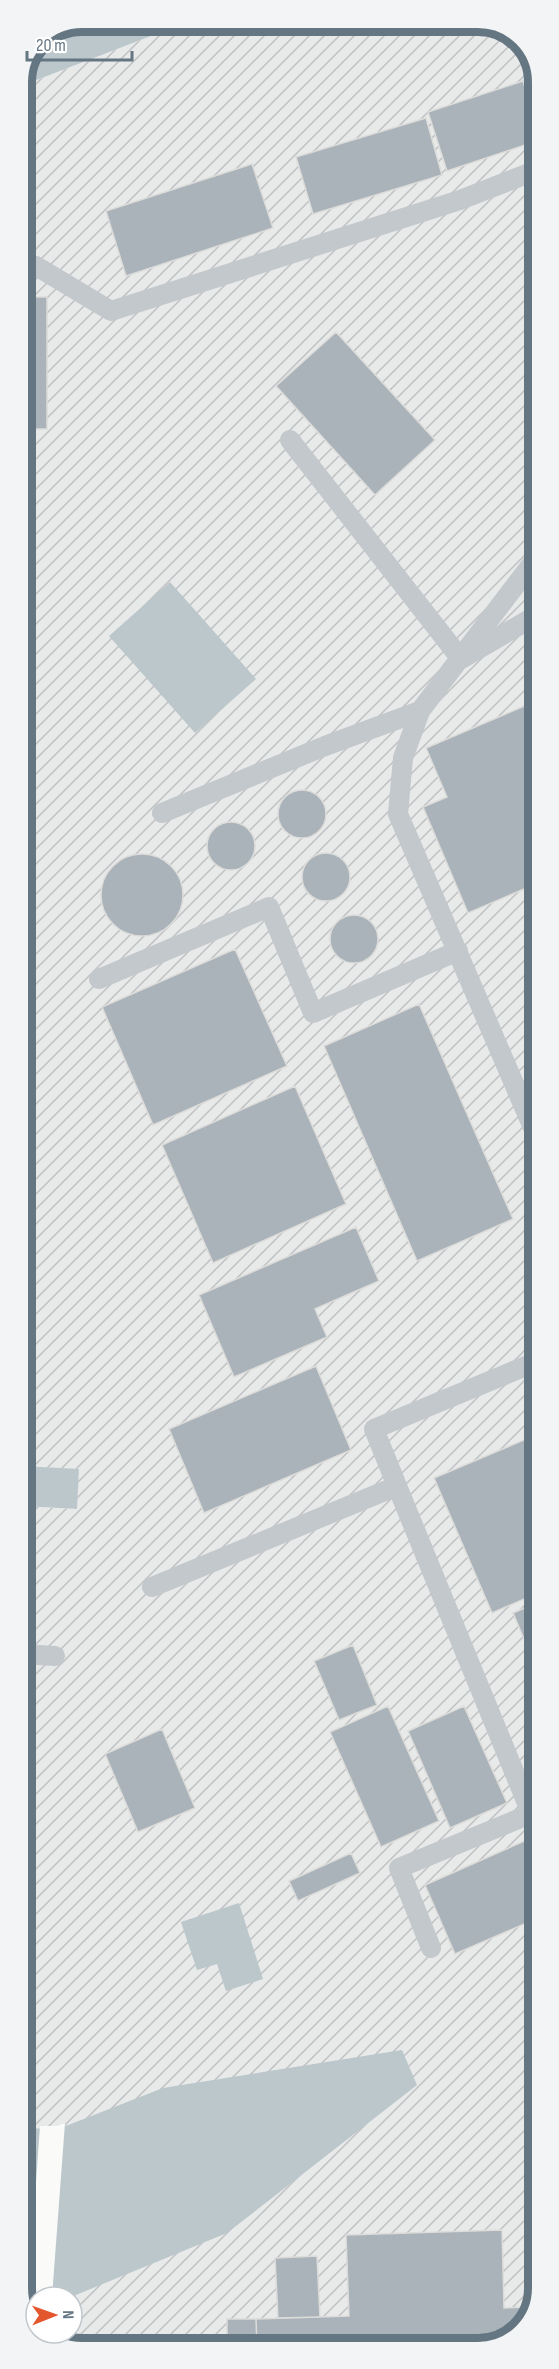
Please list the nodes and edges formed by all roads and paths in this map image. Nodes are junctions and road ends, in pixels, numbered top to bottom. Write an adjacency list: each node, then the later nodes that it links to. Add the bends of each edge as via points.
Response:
1 (528, 174): 2 (lane, via 460,200 111,311)
2 (36, 266)
3 (290, 440): 6 (lane)
4 (528, 569): 6 (lane)
5 (528, 620): 6 (lane)
6 (461, 659): 7 (lane)
7 (420, 711): 8 (lane); 9 (lane, via 403,758 398,814)
8 (162, 813)
9 (458, 951): 10 (lane, via 313,1013 269,907); 11 (lane)
10 (99, 979)
11 (528, 1116)
12 (528, 1365): 13 (lane, via 374,1428)
13 (397, 1486): 14 (lane); 17 (lane)
14 (152, 1587)
15 (32, 1655): 16 (lane)
16 (55, 1656)
17 (528, 1795)
18 (528, 1815): 19 (lane, via 399,1868)
19 (431, 1948)

